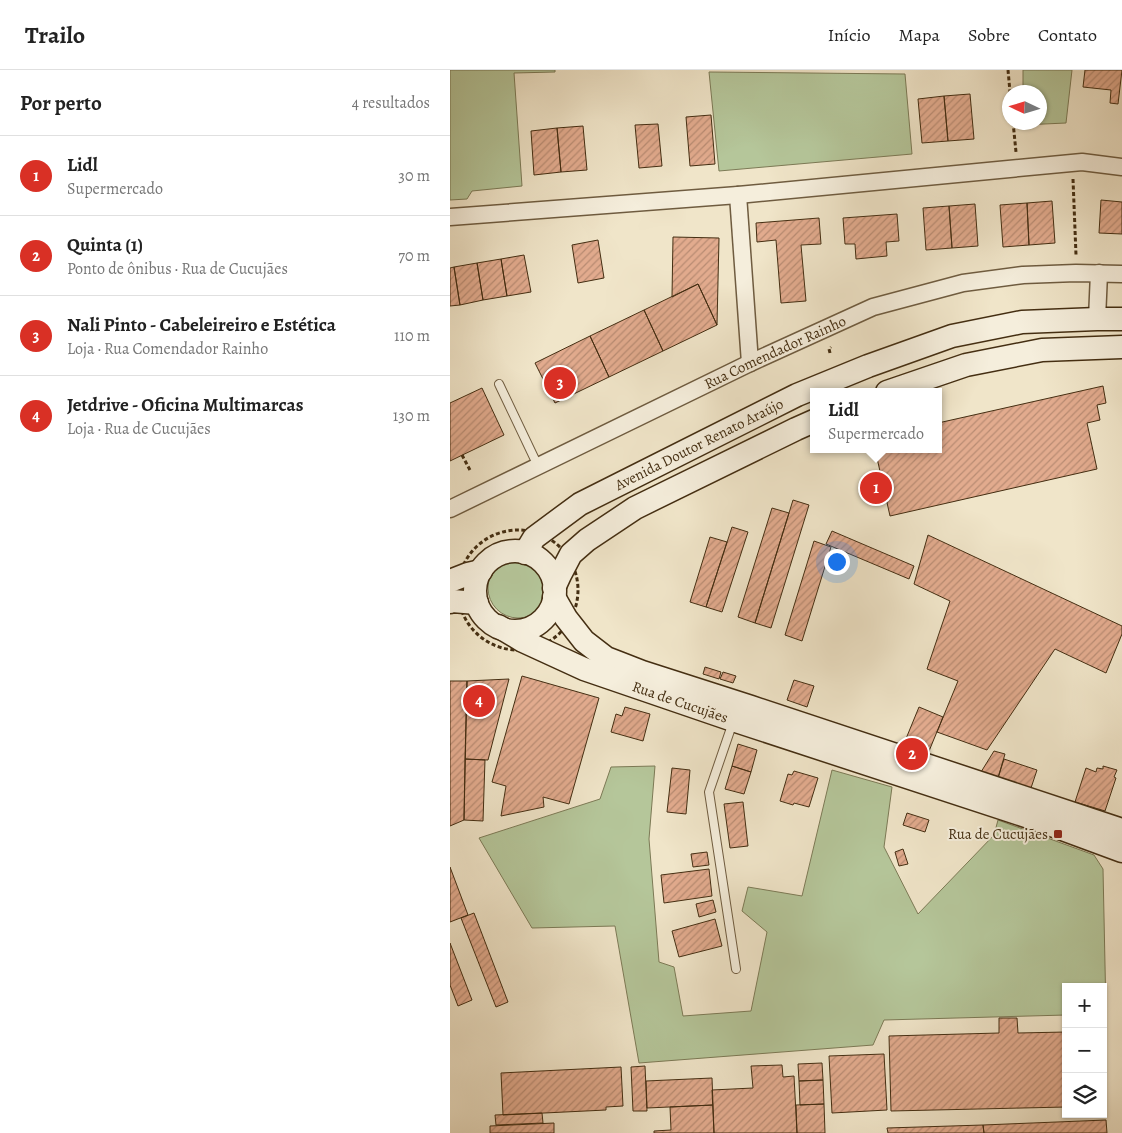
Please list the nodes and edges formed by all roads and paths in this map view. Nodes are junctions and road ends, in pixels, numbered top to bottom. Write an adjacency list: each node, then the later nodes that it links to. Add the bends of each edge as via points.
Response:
1 (1008, 70): 2 (path)
2 (1009, 85)
3 (1014, 130): 6 (path)
4 (1073, 163): 5 (street); 6 (street); 9 (path)
5 (1122, 167)
6 (1018, 168): 7 (street)
7 (738, 195): 8 (street); 15 (street)
8 (450, 217)
9 (1076, 273): 10 (street, Rua Comendador Rainho); 15 (street, Rua Comendador Rainho, via 1024,275 963,283 873,307)
10 (1100, 273): 11 (street, Rua Comendador Rainho); 12 (street)
11 (1122, 274)
12 (1097, 319): 13 (main road, Avenida Doutor Renato Araújo); 17 (main road, Avenida Doutor Renato Araújo, via 1022,322 952,336)
13 (1122, 319)
14 (1122, 347): 18 (main road, via 1042,350 966,364)
15 (750, 363): 22 (street, Rua Comendador Rainho)
16 (499, 384): 22 (lane)
17 (814, 388)
18 (898, 388)
19 (810, 390): 25 (main road, Avenida Doutor Renato Araújo, via 580,504)
20 (810, 423): 27 (main road, Avenida Doutor Renato Araújo, via 636,508 587,540)
21 (462, 455): 23 (path)
22 (538, 466): 24 (street, Rua Comendador Rainho)
23 (471, 472)
24 (450, 509)
25 (540, 534): 26 (main road, Avenida Doutor Renato Araújo); 27 (path, via 563,549); 29 (path, via 527,529 507,530 488,537 472,550)
26 (525, 552): 28 (main road, via 498,555); 30 (main road, via 546,565 552,576)
27 (569, 558): 30 (main road, Avenida Doutor Renato Araújo); 32 (path, via 578,584 577,604)
28 (481, 571): 29 (main road); 31 (main road, via 476,592)
29 (454, 579): 31 (path)
30 (554, 592): 32 (main road, Rua de Cucujães); 33 (main road, Avenida Doutor Renato Araújo, via 552,605 538,624 515,630)
31 (462, 602): 33 (main road); 34 (path, via 460,608 469,626 483,640 501,648 520,651)
32 (569, 622): 34 (path, via 556,637); 35 (main road, Rua de Cucujães, via 584,641 606,658)
33 (498, 626): 34 (main road, Rua de Cucujães)
34 (537, 647): 35 (main road, Rua de Cucujães, via 584,669)
35 (742, 713): 36 (main road, Rua de Cucujães); 37 (main road, Rua de Cucujães); 38 (lane, via 710,792)
36 (1122, 830)
37 (1122, 851)
38 (736, 969)

